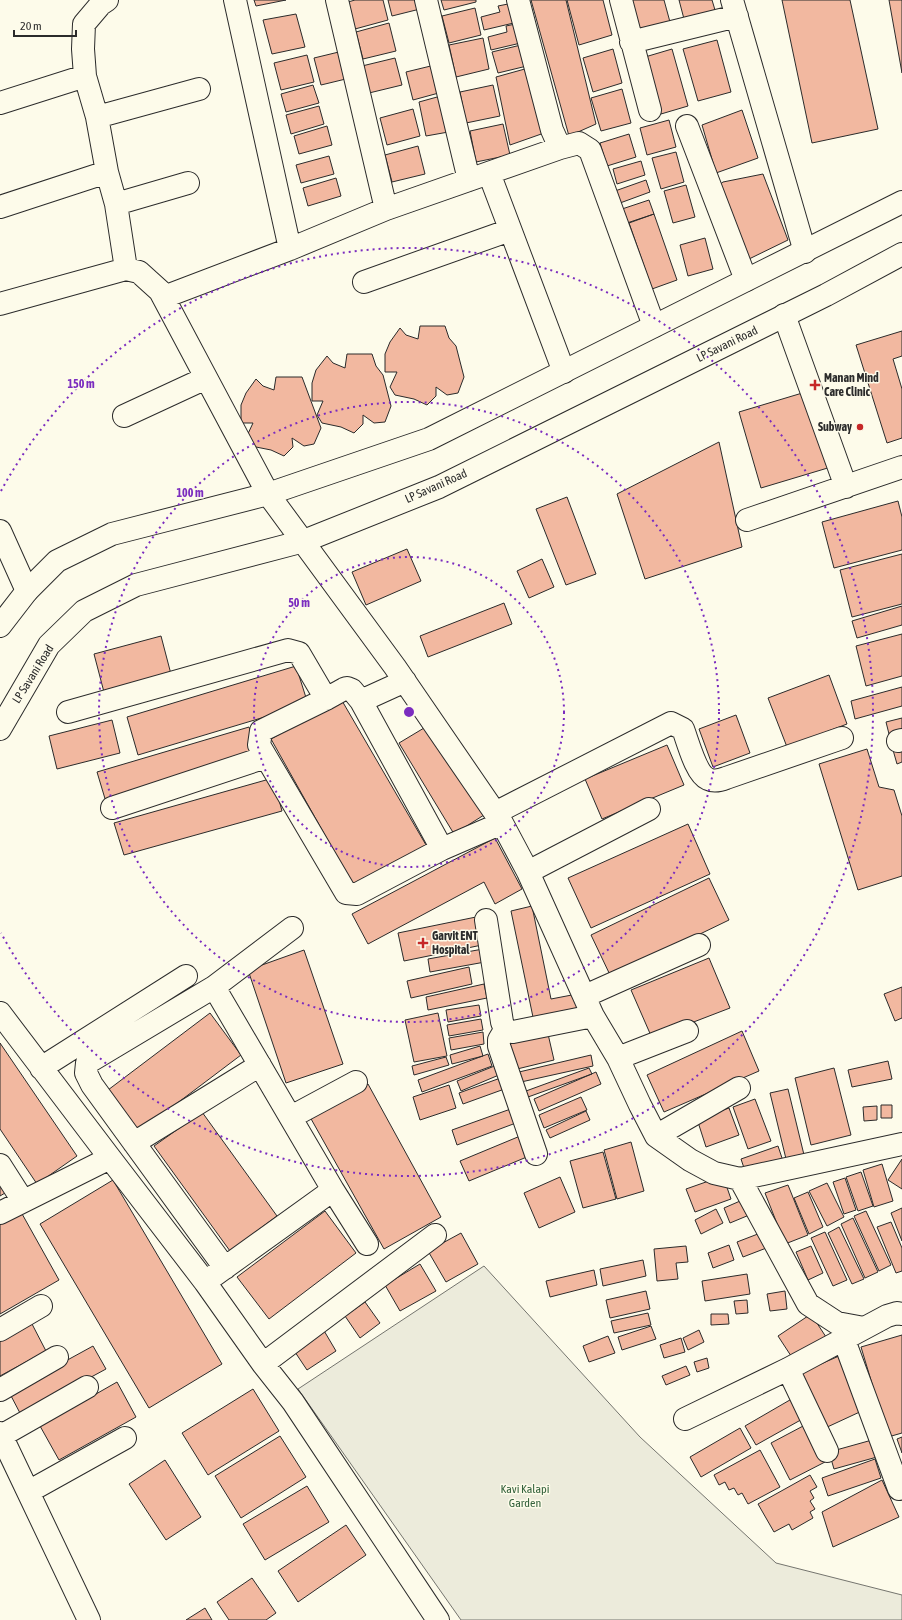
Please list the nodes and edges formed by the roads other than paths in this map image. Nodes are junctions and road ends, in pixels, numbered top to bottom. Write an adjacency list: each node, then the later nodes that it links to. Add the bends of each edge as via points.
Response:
1 (107, 0): 9 (street, via 100,4 84,24)
2 (235, 0): 24 (street)
3 (337, 0): 22 (street)
4 (426, 0): 17 (street)
5 (518, 0): 15 (street, via 552,130)
6 (621, 0): 8 (street)
7 (735, 8): 8 (street); 25 (street)
8 (631, 42): 12 (street)
9 (85, 76): 11 (street); 13 (street)
10 (199, 89): 13 (street)
11 (0, 103)
12 (650, 110)
13 (97, 117): 16 (street)
14 (687, 126): 28 (street)
15 (560, 148): 17 (street); 33 (street, via 579,143 590,150)
16 (107, 172): 20 (street); 21 (street)
17 (479, 176): 22 (street); 23 (street)
18 (188, 183): 20 (street)
19 (902, 202): 25 (street)
20 (116, 204): 27 (street)
21 (0, 206)
22 (386, 209): 24 (street)
23 (510, 230): 29 (street); 34 (street)
24 (290, 249): 30 (street)
25 (804, 252): 28 (street)
26 (902, 254): 32 (street, LP Savani Road)
27 (126, 269): 30 (street, via 139,272); 31 (street)
28 (746, 280): 33 (street)
29 (364, 282)
30 (164, 297): 35 (street)
31 (0, 304)
32 (784, 315): 38 (street); 42 (street, LP Savani Road, via 439,487)
33 (654, 326): 34 (street)
34 (564, 372): 39 (street, via 429,439)
35 (206, 378): 36 (street); 39 (street)
36 (124, 416)
37 (902, 468): 38 (street)
38 (846, 487): 40 (street)
39 (268, 494): 42 (street); 44 (street, via 112,534 57,561)
40 (747, 520)
41 (0, 531): 43 (street)
42 (304, 541): 46 (street); 50 (street, LP Savani Road, via 136,586 84,611 49,645)
43 (8, 571): 44 (street)
44 (27, 591): 45 (street)
45 (0, 626)
46 (405, 681): 48 (street); 55 (street)
47 (326, 699): 48 (street, via 347,688); 49 (street, via 299,653 288,650); 52 (street, via 261,731 259,745)
48 (361, 701): 56 (street)
49 (68, 712)
50 (0, 729)
51 (842, 738): 55 (street, via 716,781 708,779 700,772 683,729 671,723)
52 (266, 757): 53 (street); 56 (street, via 346,892 357,894)
53 (112, 808)
54 (649, 809): 57 (street)
55 (499, 818): 56 (street); 57 (street)
56 (442, 849)
57 (528, 872): 63 (street)
58 (486, 920): 66 (street)
59 (292, 928): 62 (street)
60 (699, 945): 63 (street)
61 (186, 976): 70 (street)
62 (214, 987): 69 (street); 75 (street, via 87,1063 86,1073 92,1085)
63 (585, 996): 65 (street)
64 (0, 1012): 70 (street)
65 (593, 1016): 66 (street, via 512,1032); 68 (street)
66 (505, 1030): 77 (street, via 499,1040 499,1046)
67 (687, 1031): 68 (street)
68 (618, 1058): 74 (street)
69 (260, 1066): 73 (street); 75 (street)
70 (42, 1068): 78 (street)
71 (356, 1082): 73 (street)
72 (739, 1088): 74 (street)
73 (291, 1117): 81 (street)
74 (656, 1136): 80 (street, via 714,1173)
75 (134, 1143): 86 (street)
76 (902, 1144): 80 (street)
77 (536, 1154)
78 (110, 1158): 82 (street); 87 (street)
79 (0, 1165): 82 (street)
80 (740, 1179): 90 (street, via 808,1304 837,1323)
81 (334, 1190): 85 (street); 86 (street)
82 (23, 1201): 83 (street)
83 (0, 1213)
84 (436, 1235): 94 (street)
85 (367, 1244)
86 (225, 1268): 87 (street)
87 (206, 1282): 94 (street)
88 (41, 1306): 91 (street)
89 (902, 1314): 90 (street, via 887,1316)
90 (864, 1328): 92 (street)
91 (0, 1330)
92 (844, 1340): 95 (street); 102 (street)
93 (57, 1357): 97 (street)
94 (263, 1364): 105 (street, via 293,1402)
95 (788, 1369): 98 (street); 101 (street)
96 (87, 1386): 99 (street)
97 (0, 1390)
98 (685, 1419)
99 (1, 1434): 103 (street)
100 (125, 1438): 103 (street)
101 (827, 1451)
102 (899, 1489)
103 (28, 1492): 104 (street)
104 (89, 1620)
105 (438, 1620)

